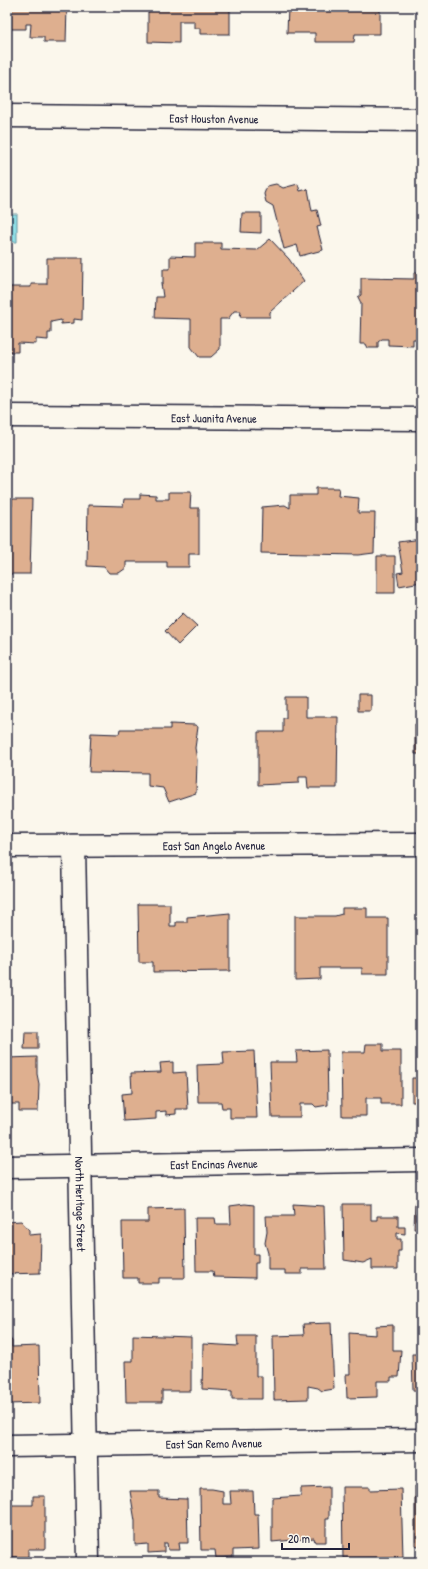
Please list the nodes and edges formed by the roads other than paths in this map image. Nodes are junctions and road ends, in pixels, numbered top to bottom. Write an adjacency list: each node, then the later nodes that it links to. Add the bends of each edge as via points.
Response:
1 (7, 116): 2 (street, East Houston Avenue)
2 (421, 120)
3 (7, 416): 4 (street, East Juanita Avenue)
4 (421, 420)
5 (421, 844): 7 (street, East San Angelo Avenue)
6 (7, 846): 7 (street, East San Angelo Avenue)
7 (74, 846): 9 (street, North Heritage Street)
8 (421, 1160): 9 (street, East Encinas Avenue)
9 (80, 1166): 10 (street, East Encinas Avenue); 12 (street, North Heritage Street)
10 (7, 1167)
11 (421, 1440): 12 (street, East San Remo Avenue)
12 (86, 1445): 13 (street, East San Remo Avenue); 14 (street, North Heritage Street)
13 (7, 1446)
14 (88, 1562)

